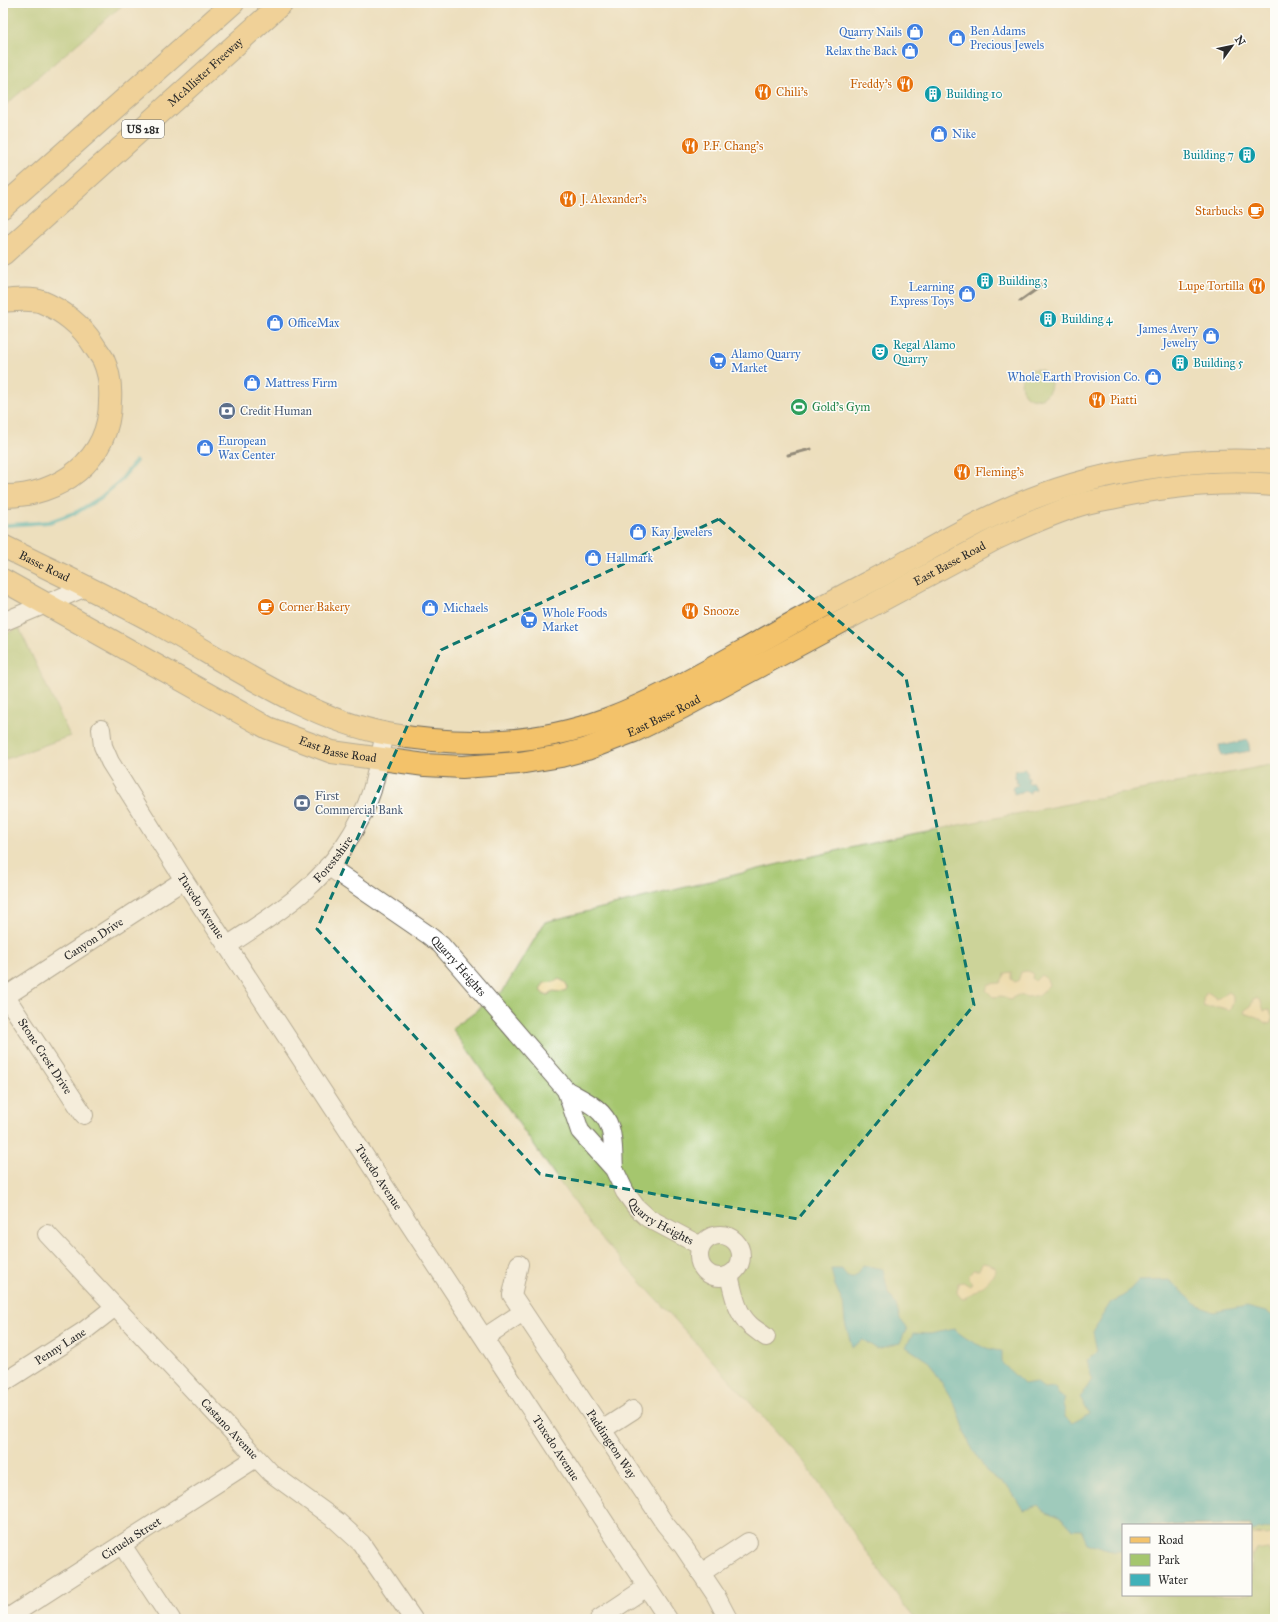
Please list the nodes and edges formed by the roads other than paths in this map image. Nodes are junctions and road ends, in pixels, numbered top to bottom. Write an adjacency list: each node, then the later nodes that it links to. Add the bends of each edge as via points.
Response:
1 (233, 3): 3 (main road, US 281)
2 (282, 3): 4 (main road, McAllister Freeway / US 281)
3 (3, 207)
4 (3, 254)
5 (3, 301): 8 (main road, via 41,302 66,315 86,333 104,360 111,386 106,428 97,450 83,467 66,480 46,489 20,496)
6 (1275, 462): 15 (main road, East Basse Road, via 1227,460 1154,467 1098,478 1006,509 968,528)
7 (1275, 485): 15 (main road, East Basse Road, via 1197,485 1133,493 1080,505 1036,520)
8 (3, 496)
9 (3, 546): 12 (main road, Basse Road)
10 (3, 560): 12 (main road, via 63,587)
11 (3, 580): 13 (main road)
12 (86, 587): 13 (street); 17 (main road, East Basse Road, via 291,699 352,724)
13 (46, 604): 14 (street); 18 (main road, East Basse Road, via 268,728 332,752)
14 (3, 622)
15 (678, 698): 17 (main road, East Basse Road, via 568,731 530,739 458,742); 18 (main road, East Basse Road, via 634,731 561,756 519,763 462,767 425,765)
16 (101, 729): 20 (street, Tuxedo Avenue, via 103,746 110,762)
17 (385, 733): 18 (street, Forestshire)
18 (379, 758): 19 (street, Forestshire, via 372,790 362,813 351,835)
19 (328, 866): 21 (street, Forestshire, via 293,900); 23 (street, Quarry Heights, via 441,946)
20 (184, 880): 21 (street, Tuxedo Avenue); 22 (street, Canyon Drive)
21 (227, 946): 32 (street, Tuxedo Avenue)
22 (4, 997): 24 (street, Stone Crest Drive)
23 (566, 1090): 25 (street, Quarry Heights, via 580,1131); 25 (street, Quarry Heights, via 596,1108 606,1119 611,1129)
24 (84, 1116)
25 (614, 1169): 27 (street, Quarry Heights, via 625,1192 648,1218)
26 (47, 1234): 30 (street, Castano Avenue)
27 (702, 1246): 29 (street, Quarry Heights, via 699,1259 705,1272 718,1278); 29 (street, Quarry Heights, via 712,1236 719,1235 732,1238 737,1243 741,1256 740,1263 737,1270)
28 (519, 1264): 31 (street, Paddington Way, via 512,1295)
29 (729, 1275): 33 (street, via 743,1316)
30 (116, 1308): 34 (street, Penny Lane); 37 (street, Castano Avenue)
31 (523, 1312): 32 (street); 36 (street, Paddington Way)
32 (484, 1337): 41 (street, Tuxedo Avenue)
33 (766, 1337)
34 (3, 1383)
35 (633, 1410): 36 (street)
36 (602, 1430): 40 (street, Paddington Way)
37 (256, 1458): 39 (street, Ciruela Street); 44 (street, Castano Avenue, via 271,1473 337,1521 362,1543)
38 (748, 1542): 40 (street)
39 (122, 1545): 42 (street, Ciruela Street); 43 (street)
40 (701, 1573): 47 (street, Paddington Way)
41 (647, 1587): 45 (street); 46 (street, Tuxedo Avenue)
42 (6, 1619)
43 (171, 1619)
44 (413, 1619)
45 (598, 1619)
46 (668, 1619)
47 (728, 1619)

